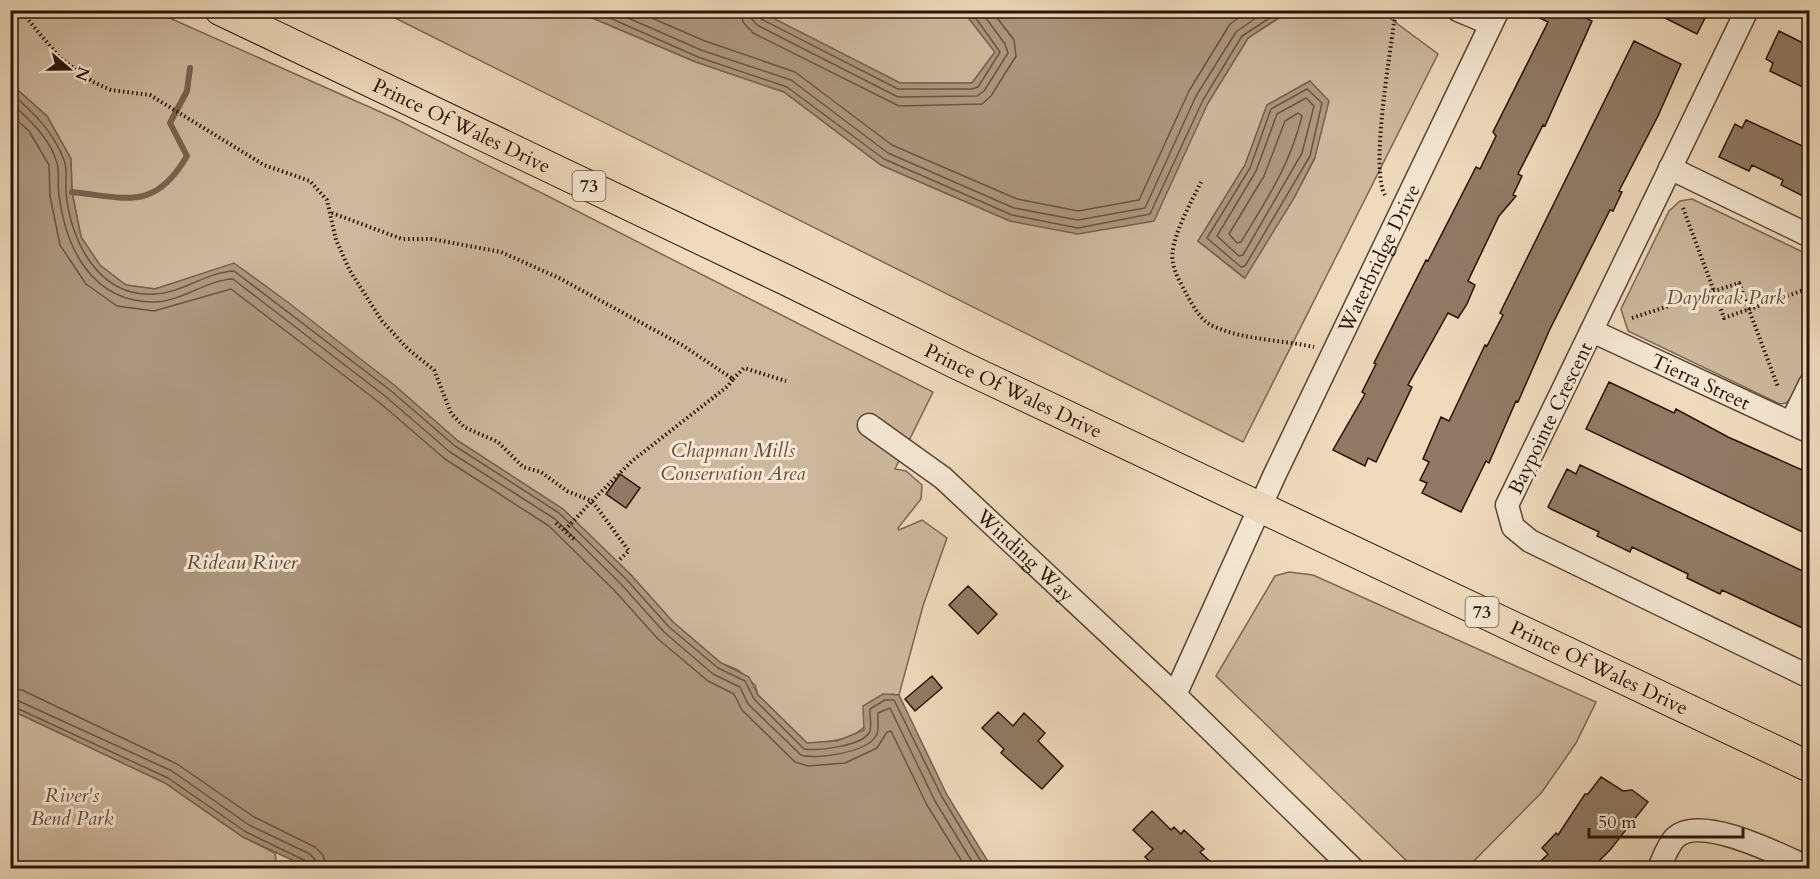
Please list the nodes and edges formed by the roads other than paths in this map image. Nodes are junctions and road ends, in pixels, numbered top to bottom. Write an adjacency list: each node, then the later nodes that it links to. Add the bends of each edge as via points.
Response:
1 (220, 10): 11 (main road, Prince Of Wales Drive / 73)
2 (1458, 10): 4 (street)
3 (1747, 10): 5 (street, Baypointe Crescent)
4 (1495, 17): 11 (street, Waterbridge Drive)
5 (1670, 168): 6 (street); 7 (street, Baypointe Crescent)
6 (1809, 236)
7 (1592, 331): 10 (street, Tierra Street); 12 (street, Baypointe Crescent, via 1508,505 1513,527 1530,541)
8 (1809, 384): 10 (street)
9 (869, 425): 13 (street, Winding Way, via 943,478)
10 (1800, 428)
11 (1260, 506): 13 (street); 14 (main road, Prince Of Wales Drive / 73)
12 (1809, 677)
13 (1175, 695): 15 (street, Winding Way)
14 (1809, 767)
15 (1352, 868)
16 (1659, 868): 17 (street, via 1674,839 1688,831 1704,829 1772,851)
17 (1809, 868)

